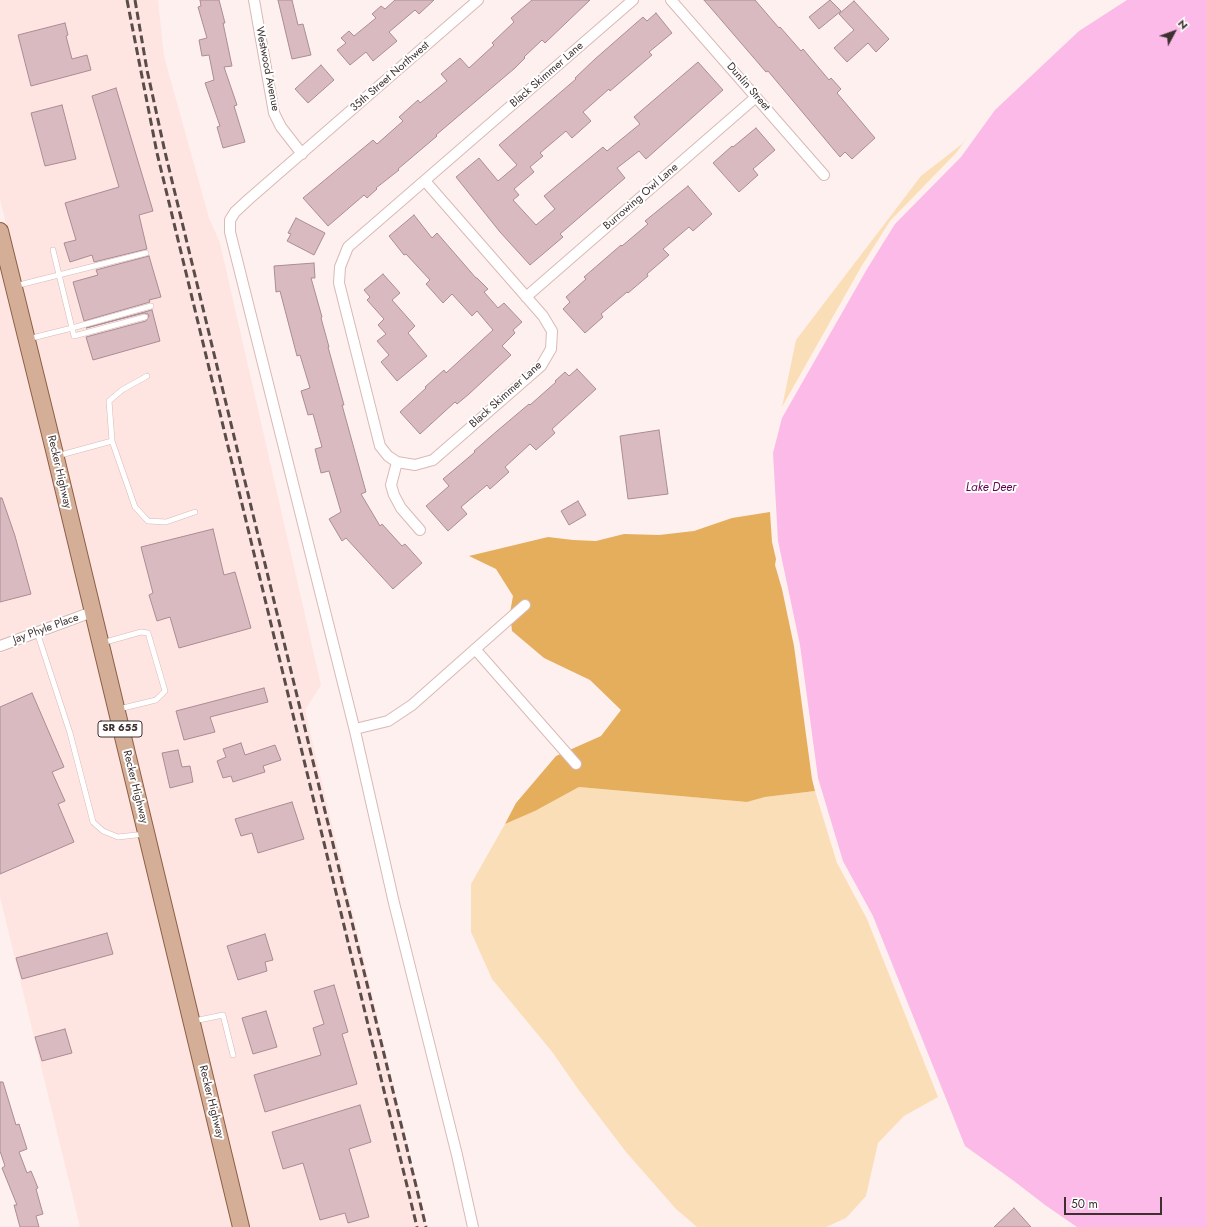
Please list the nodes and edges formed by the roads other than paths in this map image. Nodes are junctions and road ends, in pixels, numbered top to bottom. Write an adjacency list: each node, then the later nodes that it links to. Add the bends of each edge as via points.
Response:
1 (254, 0): 6 (street, Westwood Avenue, via 274,113 281,127)
2 (478, 0): 6 (street, 35th Street Northwest)
3 (634, 0): 8 (street, Black Skimmer Lane)
4 (671, 0): 5 (street, Dunlin Street)
5 (756, 97): 7 (street, Dunlin Street); 14 (street, Burrowing Owl Lane)
6 (302, 154): 32 (street, 35th Street Northwest, via 235,212 230,220 230,232)
7 (824, 175)
8 (424, 181): 14 (street, Black Skimmer Lane); 22 (street, Black Skimmer Lane, via 348,247 340,267 339,283 380,446)
9 (0, 231): 13 (main road, Recker Highway / SR 655)
10 (53, 250): 12 (lane)
11 (146, 253): 12 (lane)
12 (59, 275): 13 (lane); 17 (lane)
13 (14, 286): 18 (main road, Recker Highway / SR 655)
14 (526, 297): 22 (street, Black Skimmer Lane, via 552,331 551,349 541,366 433,460 415,465)
15 (151, 306): 17 (lane)
16 (145, 317): 17 (lane, via 74,336)
17 (72, 328): 18 (lane)
18 (27, 339): 21 (main road, Recker Highway / SR 655)
19 (147, 376): 20 (lane, via 122,390 109,402)
20 (112, 441): 21 (lane); 23 (lane, via 135,507 148,521 166,522)
21 (56, 456): 26 (main road, Recker Highway / SR 655)
22 (397, 462): 24 (street, via 391,485 394,495 400,508)
23 (195, 512)
24 (420, 530)
25 (525, 605): 30 (street)
26 (92, 612): 27 (street, Jay Phyle Place); 28 (main road, Recker Highway / SR 655)
27 (37, 632): 29 (street, Jay Phyle Place); 34 (lane, via 70,733 93,822 103,831 118,837)
28 (100, 643): 31 (main road, Recker Highway / SR 655); 31 (lane, via 141,632 148,633 166,691 156,700)
29 (0, 646)
30 (475, 650): 32 (street, via 412,705 388,721); 33 (street)
31 (116, 710): 34 (main road, Recker Highway / SR 655)
32 (355, 729): 38 (street, 35th Street Northwest, via 394,903)
33 (576, 764)
34 (146, 833): 35 (main road, Recker Highway / SR 655)
35 (191, 1022): 36 (lane, via 223,1015); 37 (main road, Recker Highway / SR 655)
36 (233, 1055)
37 (241, 1227)
38 (473, 1227)

